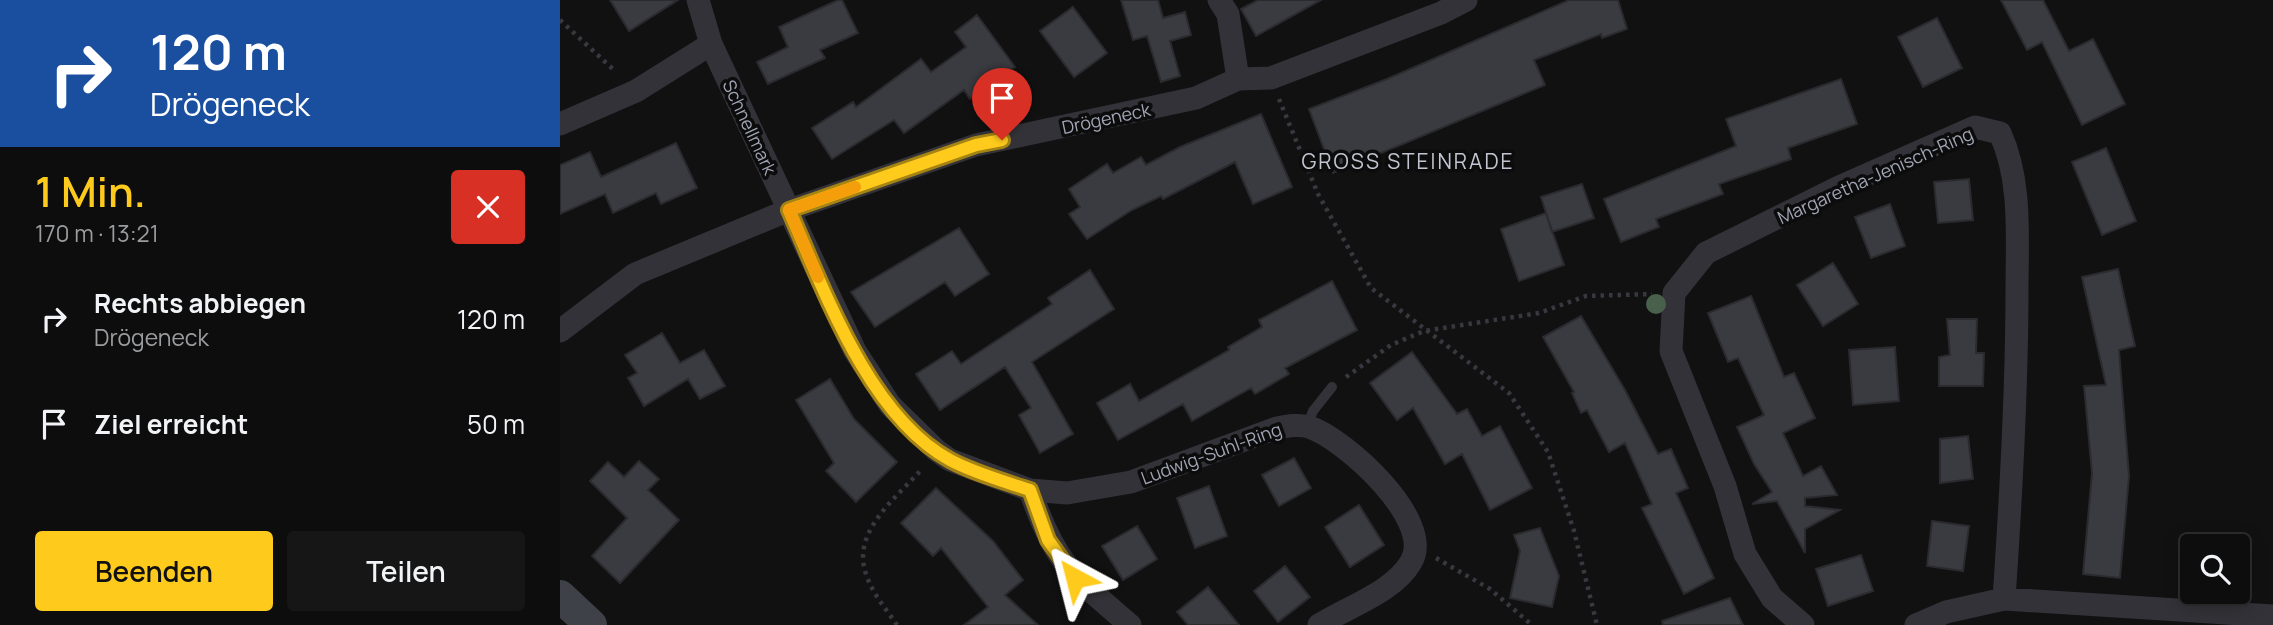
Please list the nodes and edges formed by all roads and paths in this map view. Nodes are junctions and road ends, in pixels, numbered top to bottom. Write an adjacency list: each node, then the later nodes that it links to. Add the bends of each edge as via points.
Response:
1 (698, 0): 5 (street, Schnellmark)
2 (1219, 0): 7 (street, via 1228,14)
3 (1466, 0): 6 (street, Drögeneck)
4 (560, 20): 8 (path)
5 (711, 44): 8 (street); 10 (street, Schnellmark)
6 (1271, 78): 7 (street, Drögeneck); 13 (path, via 1318,194 1371,288)
7 (1238, 79): 10 (street, Drögeneck, via 1196,98 976,145)
8 (636, 91): 9 (street)
9 (560, 124)
10 (789, 210): 12 (street, Drögeneck, via 635,274); 16 (street, Ludwig-Suhl-Ring, via 872,380 909,427)
11 (1674, 293): 13 (path, via 1586,296 1539,313); 20 (street, Margaretha-Jenisch-Ring, via 1706,253 1718,247 1975,127 2000,133 2011,156 2017,211 2017,406); 29 (street, via 1671,351 1725,486 1745,554 1772,598)
12 (560, 331)
13 (1424, 331): 14 (path, via 1391,345); 28 (path, via 1509,393 1548,452)
14 (1332, 387): 15 (lane)
15 (1307, 426): 17 (street, Ludwig-Suhl-Ring, via 1277,428 1104,489); 18 (street, Ludwig-Suhl-Ring, via 1381,481 1412,525)
16 (936, 450): 17 (street, Ludwig-Suhl-Ring, via 950,460); 24 (path, via 880,516 863,548 866,577)
17 (1030, 490): 25 (street, via 1059,559)
18 (1416, 548): 26 (street, via 1412,561 1395,578); 27 (path, via 1490,589)
19 (560, 596): 23 (main road)
20 (2004, 599): 22 (street); 30 (street, via 1946,612)
21 (2273, 616): 22 (street)
22 (2222, 619)
23 (591, 625)
24 (897, 625)
25 (1130, 625)
26 (1319, 625)
27 (1532, 625)
28 (1597, 625)
29 (1803, 625)
30 (1916, 625)

